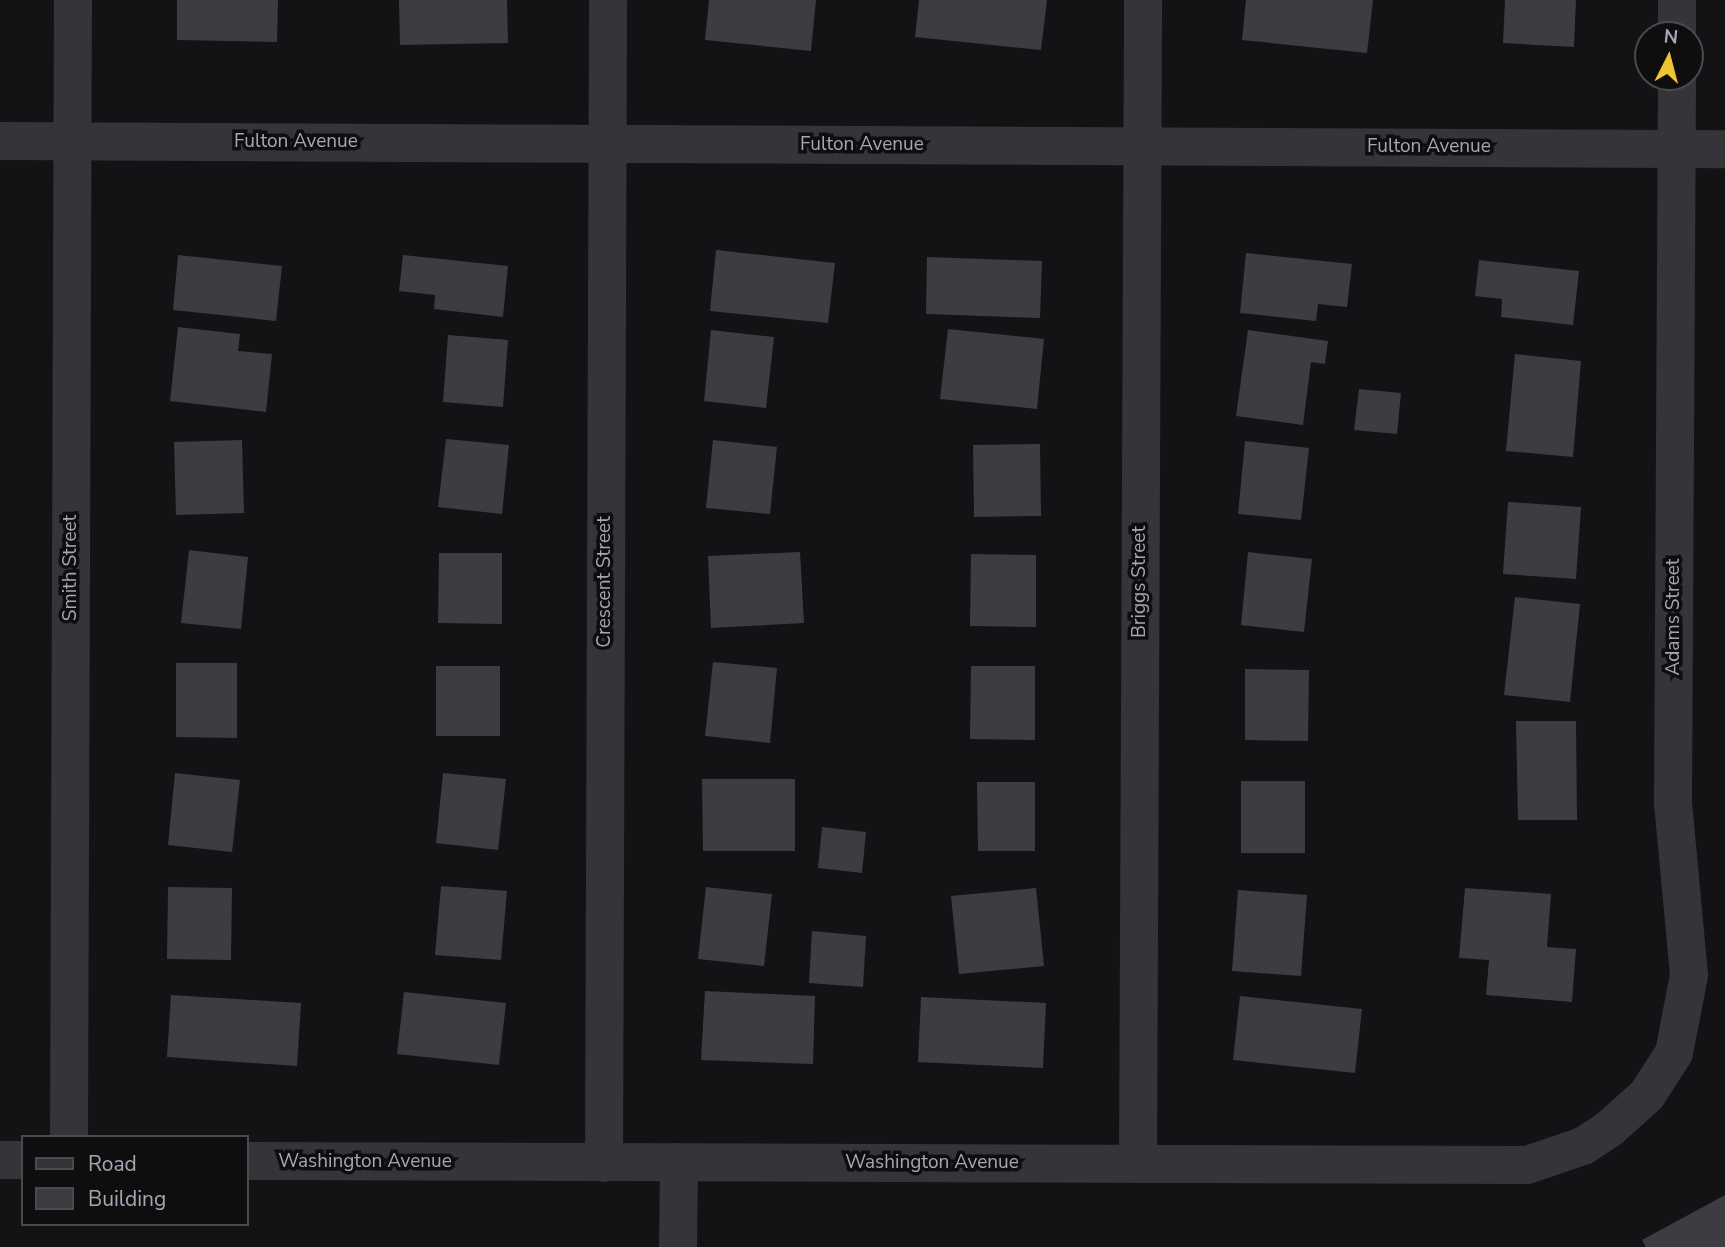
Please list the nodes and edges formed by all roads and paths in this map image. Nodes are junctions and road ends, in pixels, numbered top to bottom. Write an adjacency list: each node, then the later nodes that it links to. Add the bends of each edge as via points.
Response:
1 (74, 0): 8 (street, Smith Street)
2 (608, 0): 9 (street, Crescent Street)
3 (1143, 0): 10 (street, Briggs Street)
4 (1677, 0): 5 (street)
5 (1677, 21)
6 (1677, 91): 11 (street, Adams Street)
7 (0, 141): 8 (street, Fulton Avenue)
8 (73, 142): 9 (street, Fulton Avenue); 14 (street, Smith Street)
9 (607, 144): 10 (street, Fulton Avenue); 19 (street, Crescent Street)
10 (1142, 146): 11 (street, Fulton Avenue); 20 (street, Briggs Street)
11 (1676, 149): 12 (street, Fulton Avenue); 13 (street, Adams Street, via 1673,803 1689,975 1674,1053 1647,1095)
12 (1725, 149)
13 (1609, 1129): 20 (street, Washington Avenue, via 1583,1146 1527,1165)
14 (69, 1135)
15 (0, 1160): 16 (street)
16 (21, 1160)
17 (248, 1161): 19 (street, Washington Avenue)
18 (679, 1162): 19 (street, Washington Avenue); 20 (street, Washington Avenue); 21 (street)
19 (604, 1163)
20 (1138, 1164)
21 (678, 1247)

